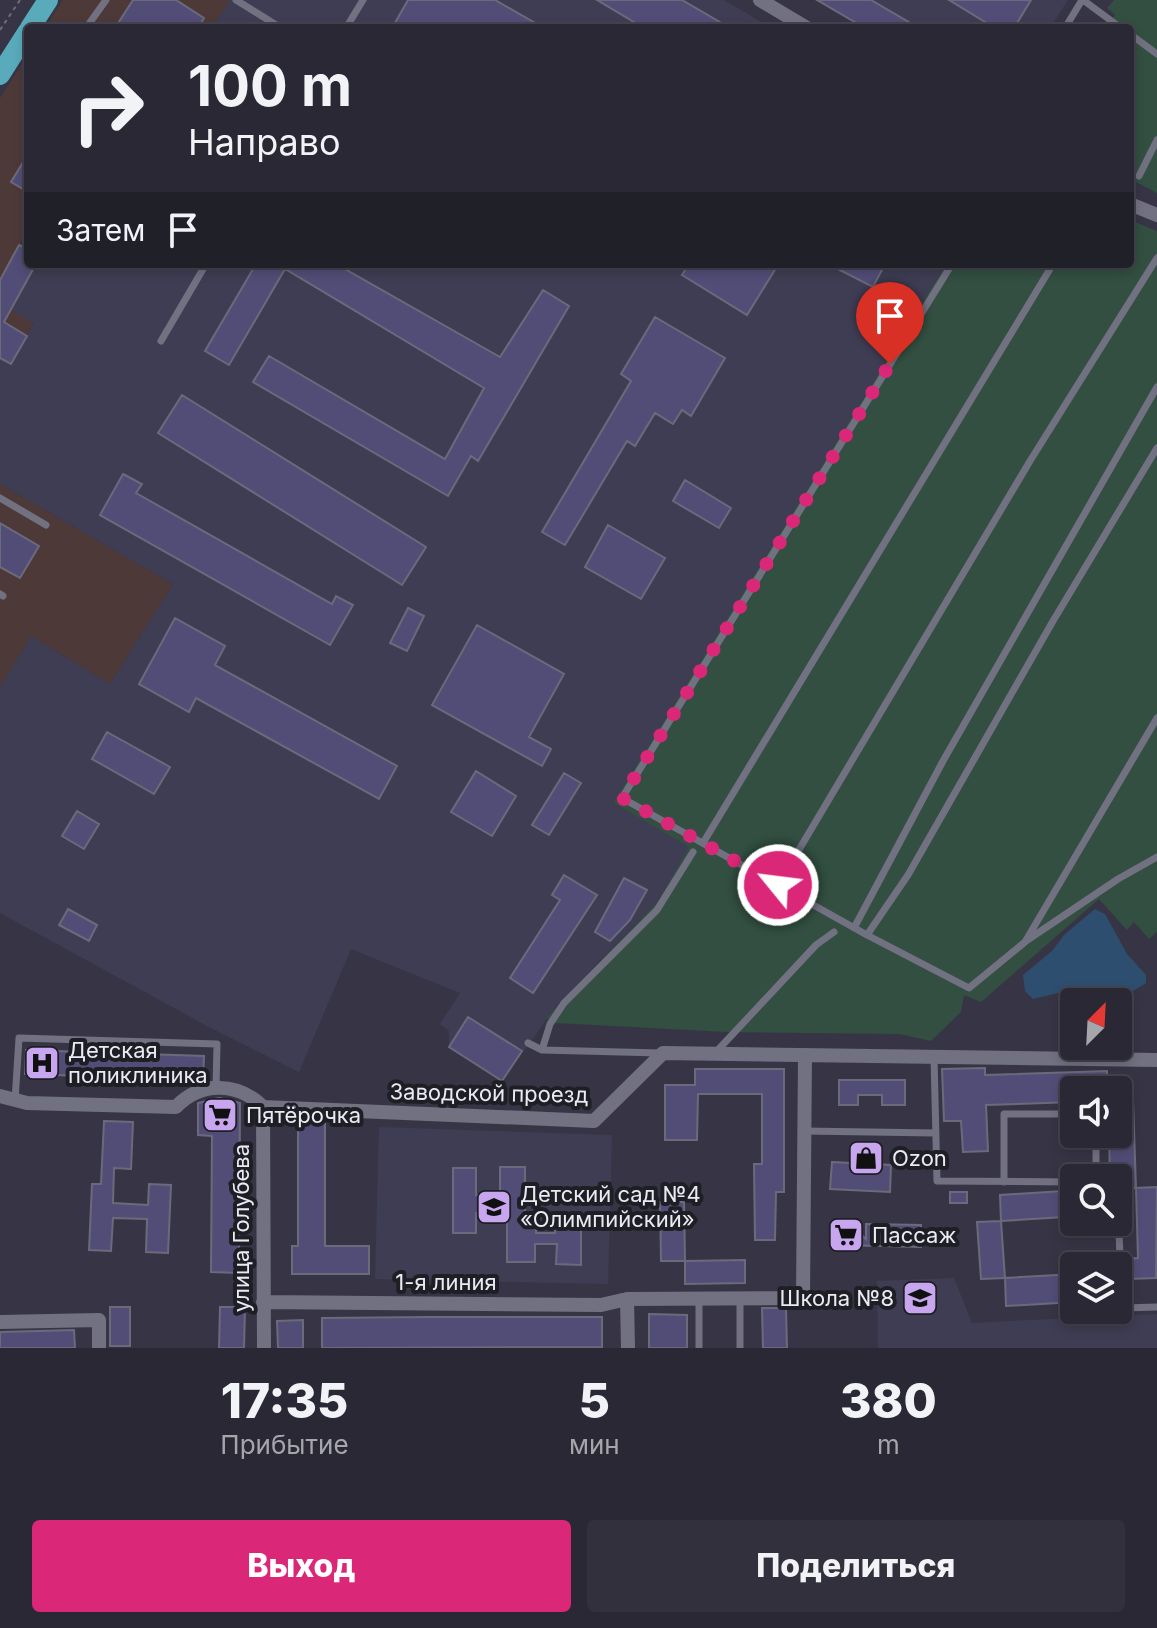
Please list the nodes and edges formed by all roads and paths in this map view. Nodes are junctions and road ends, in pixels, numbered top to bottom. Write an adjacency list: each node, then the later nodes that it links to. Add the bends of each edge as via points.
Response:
1 (20, 0): 15 (path)
2 (48, 0): 8 (main road)
3 (106, 0): 9 (lane)
4 (236, 0): 10 (lane)
5 (363, 0): 11 (lane)
6 (760, 0): 12 (street)
7 (1083, 0): 13 (lane); 14 (lane)
8 (36, 24)
9 (89, 24)
10 (275, 24)
11 (348, 24)
12 (800, 24)
13 (1068, 24)
14 (1113, 24)
15 (0, 30)
16 (1134, 37): 18 (lane)
17 (24, 42): 19 (main road)
18 (1157, 54)
19 (0, 75)
20 (1157, 140): 21 (lane)
21 (1139, 176)
22 (1134, 206): 23 (street)
23 (1157, 215)
24 (1157, 258): 37 (lane)
25 (204, 268): 28 (lane)
26 (950, 268): 34 (lane, via 622,798)
27 (1051, 268): 34 (lane)
28 (161, 341)
29 (1157, 387): 38 (lane)
30 (1157, 448): 40 (lane, via 908,875)
31 (0, 498): 32 (lane)
32 (46, 525)
33 (1157, 718): 41 (lane)
34 (703, 843): 37 (lane)
35 (693, 852): 43 (lane, via 657,910 564,1003)
36 (1157, 857): 41 (lane)
37 (778, 885): 38 (lane)
38 (854, 928): 40 (lane)
39 (834, 932): 45 (lane)
40 (867, 935): 41 (lane, via 969,988)
41 (1025, 942)
42 (528, 1043): 43 (lane)
43 (542, 1050): 44 (lane)
44 (663, 1053): 45 (street); 52 (street, Заводской проезд, via 594,1121)
45 (715, 1054): 46 (street)
46 (805, 1055): 47 (street); 54 (street)
47 (934, 1057): 48 (street); 55 (lane)
48 (1157, 1060)
49 (216, 1088): 51 (street, via 193,1092 176,1107); 51 (lane, via 217,1044 19,1038); 52 (street, Заводской проезд, via 242,1091)
50 (0, 1096): 51 (street)
51 (15, 1101)
52 (263, 1107): 62 (street, улица Голубева)
53 (1060, 1114): 56 (lane, via 1004,1114)
54 (804, 1131): 55 (lane); 60 (street, 1-я линия, via 803,1298)
55 (936, 1133): 56 (lane, via 937,1181)
56 (1004, 1182): 57 (lane)
57 (1060, 1182)
58 (1119, 1236): 63 (lane, via 1122,1308)
59 (627, 1299): 61 (street, 1-я линия); 62 (street, 1-я линия, via 601,1305); 67 (street)
60 (740, 1299): 61 (street, 1-я линия); 69 (lane)
61 (699, 1300): 68 (lane)
62 (263, 1302): 66 (street, улица Голубева)
63 (1157, 1307)
64 (0, 1322): 65 (street, via 99,1320)
65 (99, 1348)
66 (264, 1348)
67 (628, 1348)
68 (699, 1348)
69 (740, 1348)

